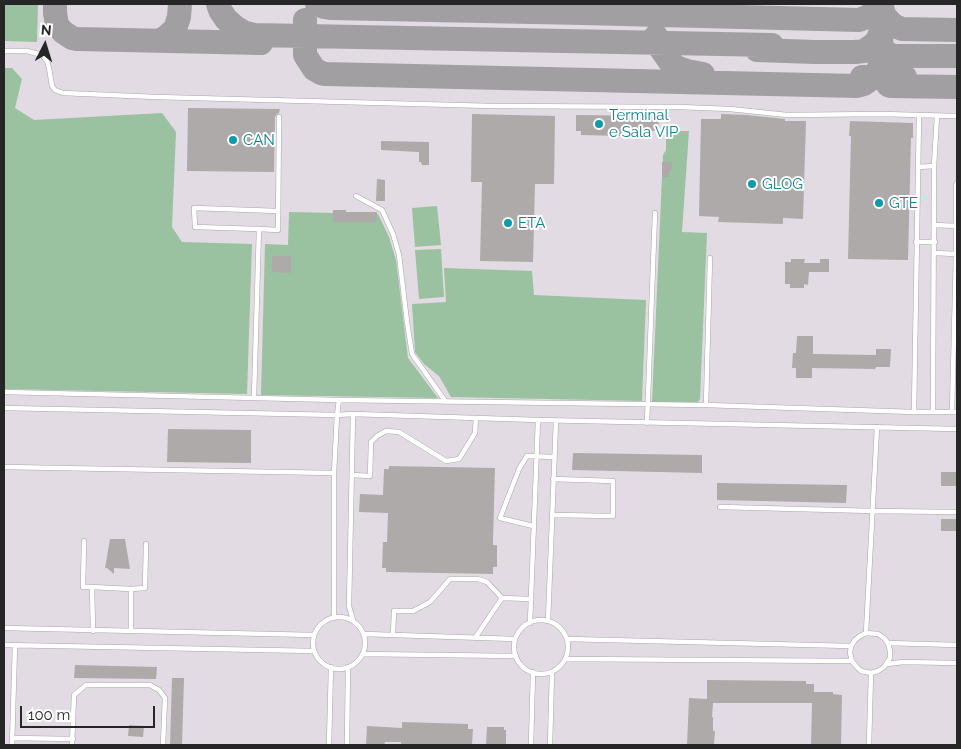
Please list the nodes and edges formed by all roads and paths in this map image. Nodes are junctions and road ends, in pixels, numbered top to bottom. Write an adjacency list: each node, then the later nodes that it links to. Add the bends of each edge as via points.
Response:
1 (4, 51): 2 (lane, via 27,51 42,56 47,61 52,86 63,93 492,106 679,107 787,115)
2 (919, 115): 3 (lane); 7 (lane)
3 (937, 116): 4 (lane); 6 (lane)
4 (957, 116)
5 (279, 117): 10 (lane)
6 (934, 166): 7 (lane); 12 (lane)
7 (918, 167): 15 (lane)
8 (957, 183): 13 (lane)
9 (356, 196): 25 (lane, via 382,210 393,234 412,354)
10 (278, 211): 14 (lane, via 278,230); 14 (lane, via 194,208 195,227)
11 (654, 213): 26 (lane)
12 (934, 225): 13 (lane); 16 (lane)
13 (957, 226): 18 (lane)
14 (259, 229): 23 (lane)
15 (916, 242): 16 (lane); 29 (lane)
16 (934, 242): 17 (lane)
17 (934, 253): 18 (lane); 30 (lane)
18 (957, 254): 20 (lane)
19 (710, 258): 27 (lane)
20 (956, 275): 22 (lane)
21 (4, 392): 23 (lane)
22 (955, 395): 31 (lane)
23 (254, 398): 24 (lane)
24 (339, 400): 25 (lane); 33 (lane)
25 (446, 402): 26 (lane)
26 (648, 404): 27 (lane); 37 (lane)
27 (706, 405): 29 (lane)
28 (4, 408): 33 (lane)
29 (914, 412): 30 (lane)
30 (933, 412): 31 (lane)
31 (955, 412)
32 (353, 414): 33 (lane); 34 (lane); 44 (lane)
33 (337, 415): 43 (lane)
34 (476, 418): 35 (lane); 44 (lane, via 476,432 459,459 446,461 399,432 386,431 371,442 370,476)
35 (538, 420): 36 (lane); 40 (lane)
36 (556, 421): 37 (lane); 41 (lane)
37 (647, 423): 38 (lane)
38 (877, 427): 39 (lane); 47 (lane)
39 (957, 429)
40 (536, 456): 41 (lane); 50 (lane); 50 (lane, via 527,456 519,469 500,518)
41 (554, 457): 45 (lane)
42 (4, 467): 43 (lane)
43 (334, 473): 57 (lane)
44 (352, 475): 58 (lane, via 350,606)
45 (553, 479): 49 (lane); 49 (lane, via 613,481 613,516)
46 (720, 507): 47 (lane)
47 (873, 511): 48 (lane); 64 (lane)
48 (957, 512)
49 (552, 515): 59 (lane)
50 (533, 526): 56 (lane)
51 (84, 542): 53 (lane, via 83,587)
52 (146, 544): 54 (lane, via 145,588)
53 (92, 587): 54 (lane); 62 (lane)
54 (131, 588): 63 (lane)
55 (502, 598): 56 (lane); 67 (lane, via 487,582 450,579 430,602 413,611 394,611); 68 (lane)
56 (530, 599): 60 (lane)
57 (334, 618): 58 (lane); 66 (lane, via 327,619)
58 (353, 620): 65 (lane)
59 (548, 621): 60 (lane); 70 (lane, via 556,624)
60 (530, 623): 69 (lane)
61 (4, 628): 62 (lane)
62 (93, 631): 63 (lane)
63 (131, 632): 66 (lane)
64 (866, 633): 71 (lane, via 878,634); 75 (lane)
65 (364, 634): 67 (lane); 77 (lane)
66 (314, 635): 76 (lane)
67 (393, 635): 68 (lane)
68 (474, 638): 69 (lane)
69 (515, 639): 78 (lane)
70 (567, 639): 75 (lane); 79 (lane)
71 (888, 643): 74 (lane); 82 (lane, via 890,658)
72 (4, 645): 73 (lane)
73 (14, 645): 76 (lane); 88 (lane)
74 (957, 645)
75 (851, 646): 80 (lane)
76 (314, 651): 83 (lane)
77 (363, 654): 78 (lane); 84 (lane)
78 (516, 656): 85 (lane, via 519,663)
79 (566, 659): 80 (lane); 86 (lane)
80 (852, 661): 87 (lane, via 861,671)
81 (957, 663): 82 (lane)
82 (887, 664): 87 (lane)
83 (331, 667): 84 (lane); 93 (lane)
84 (348, 667): 94 (lane)
85 (533, 672): 86 (lane); 95 (lane)
86 (552, 672): 96 (lane)
87 (871, 673): 97 (lane)
88 (12, 738): 89 (lane); 90 (lane)
89 (72, 739): 91 (lane); 92 (lane, via 74,696 86,685 150,685 160,690 165,698)
90 (12, 745)
91 (72, 745)
92 (163, 745)
93 (329, 745)
94 (347, 745)
95 (532, 745)
96 (550, 745)
97 (869, 745)

